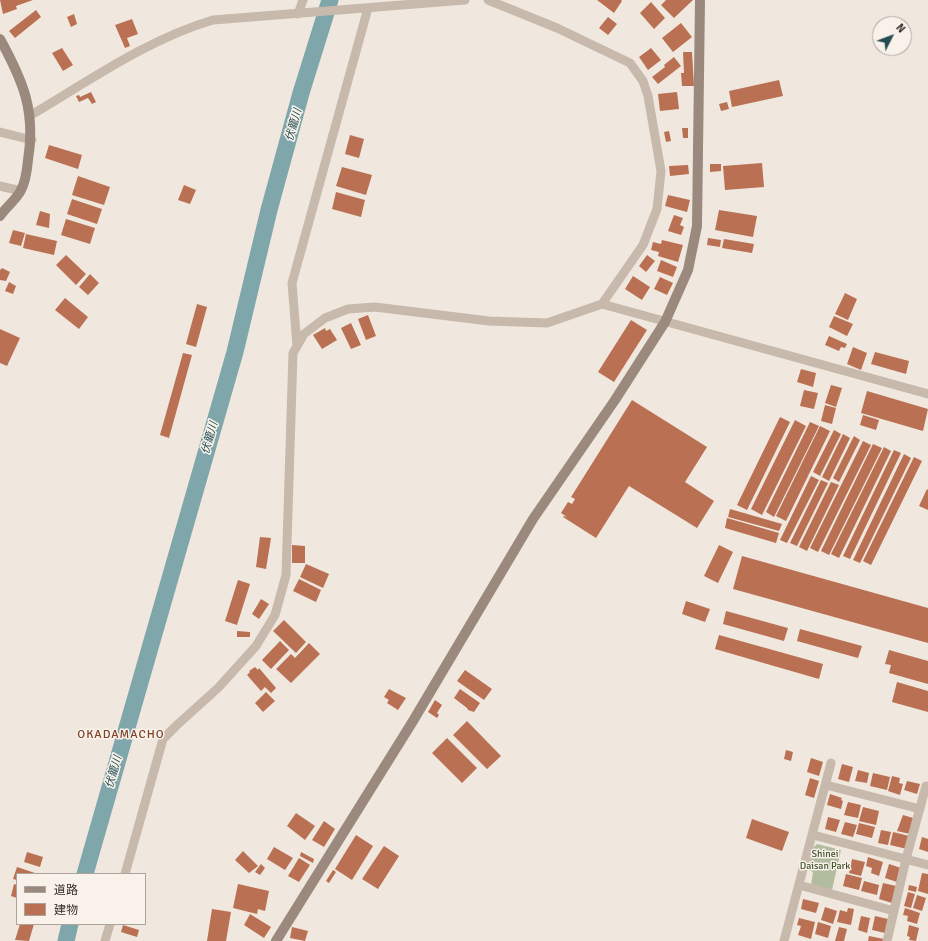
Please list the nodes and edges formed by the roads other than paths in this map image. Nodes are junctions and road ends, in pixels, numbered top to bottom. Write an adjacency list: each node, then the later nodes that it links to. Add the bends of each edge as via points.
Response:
1 (303, 0): 7 (street)
2 (465, 0): 5 (street)
3 (488, 0): 15 (street, via 557,28 630,63 643,81 661,171 657,209 643,245)
4 (700, 0): 16 (street, via 697,226 688,270)
5 (431, 1): 6 (street)
6 (368, 8): 7 (street); 17 (street, via 292,283)
7 (298, 14): 9 (street, via 212,20 188,28 129,58)
8 (0, 39): 9 (street, via 16,69)
9 (31, 115): 11 (street)
10 (0, 132): 11 (street)
11 (32, 140): 13 (street)
12 (0, 186): 13 (street)
13 (21, 191): 14 (street)
14 (0, 216)
15 (602, 304): 16 (street); 17 (street, via 547,323 489,321 374,307 348,309 325,318 304,334)
16 (665, 322): 18 (street); 32 (street, via 533,519 413,721)
17 (297, 346): 26 (street, via 293,353 286,575 275,615 256,646 218,688 164,739)
18 (928, 394)
19 (831, 763): 20 (street)
20 (826, 786): 22 (street); 23 (street)
21 (926, 786): 22 (street)
22 (920, 809): 24 (street)
23 (813, 835): 24 (street); 27 (street)
24 (906, 859): 25 (street); 28 (street)
25 (928, 865)
26 (125, 873)
27 (799, 885): 28 (street); 30 (street)
28 (894, 911): 33 (street)
29 (110, 925): 31 (street)
30 (787, 940)
31 (106, 941)
32 (276, 941)
33 (887, 941)

